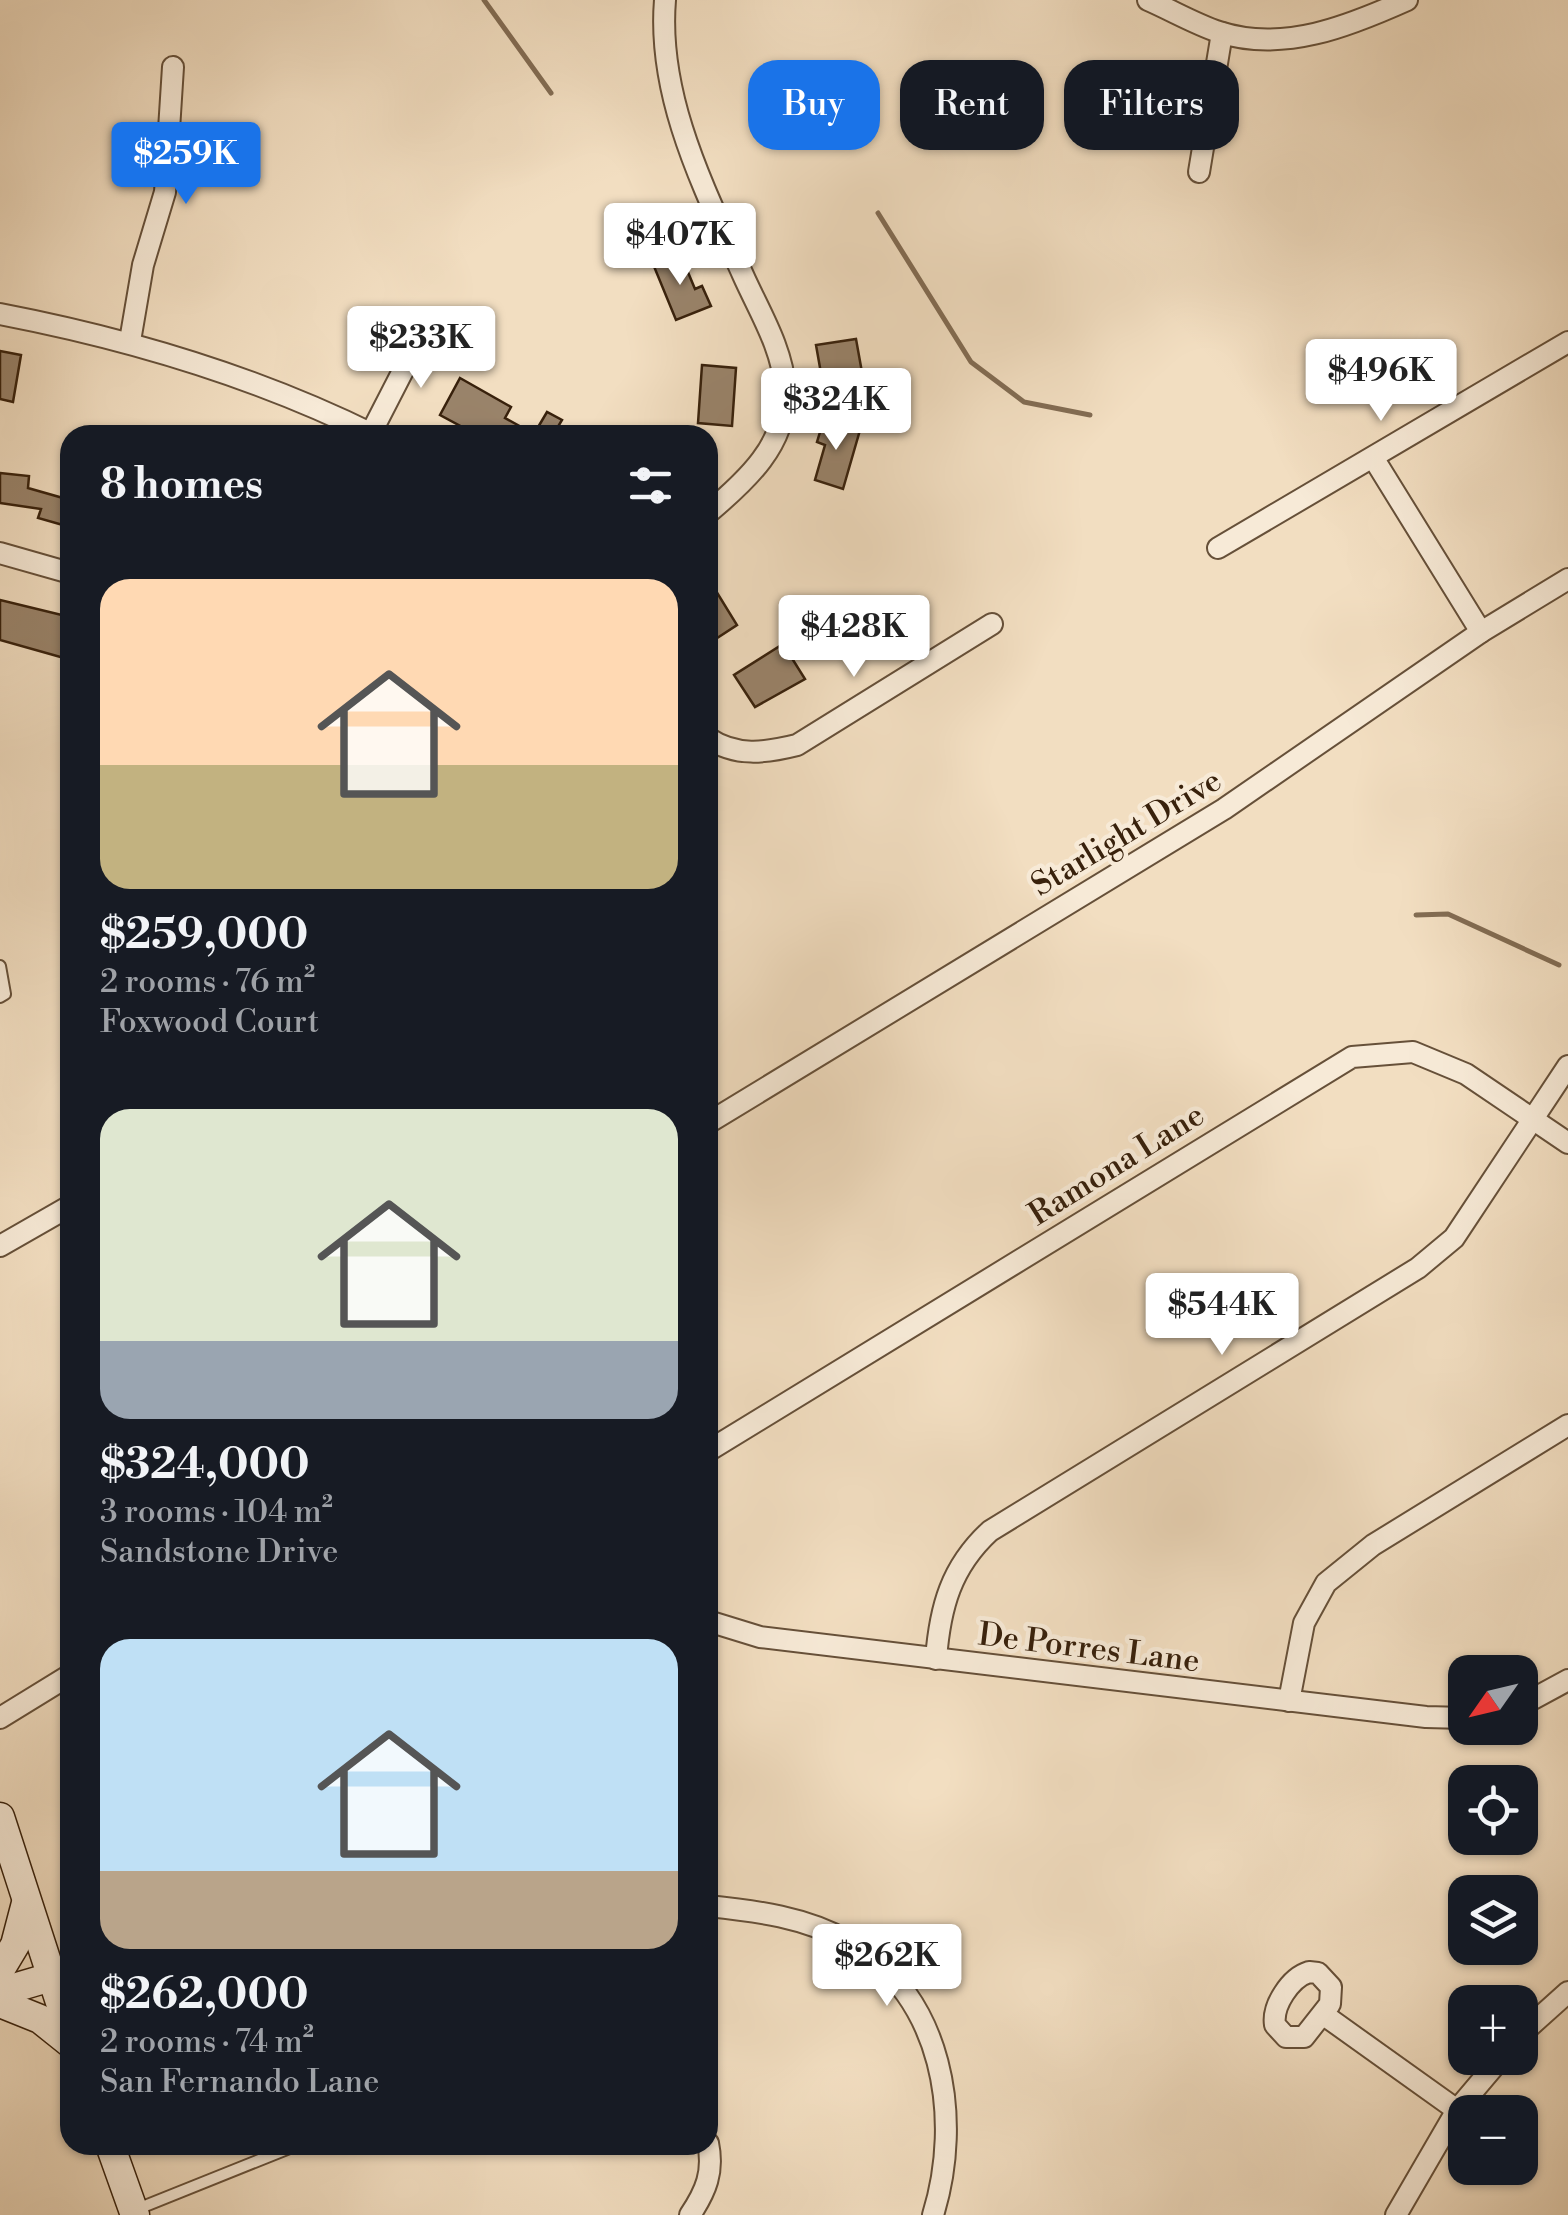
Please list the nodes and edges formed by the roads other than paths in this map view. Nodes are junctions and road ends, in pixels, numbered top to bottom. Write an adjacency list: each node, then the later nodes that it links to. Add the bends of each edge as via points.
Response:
1 (665, 0): 14 (street, via 662,30 674,109 771,333 786,390 763,460)
2 (1148, 0): 4 (street)
3 (1407, 0): 4 (street, via 1355,24 1297,39)
4 (1222, 33): 6 (street)
5 (173, 67): 9 (street, via 165,192 142,265)
6 (1200, 172)
7 (0, 314): 9 (street)
8 (426, 326): 12 (street)
9 (130, 341): 11 (street, via 283,392)
10 (1567, 344): 13 (street)
11 (354, 425)
12 (377, 425)
13 (1374, 458): 15 (street); 20 (street)
14 (718, 505)
15 (1218, 548)
16 (0, 554): 17 (street)
17 (60, 571)
18 (1568, 579): 20 (street, Starlight Drive)
19 (992, 624): 21 (street, via 796,744 767,752)
20 (1481, 632): 25 (street, Starlight Drive, via 1224,809)
21 (718, 742)
22 (0, 966): 23 (lane)
23 (0, 997)
24 (1568, 1066): 26 (street)
25 (718, 1117)
26 (1532, 1122): 27 (street, Ramona Lane); 31 (street, Ramona Lane, via 1466,1074 1414,1052 1352,1057); 33 (street, via 1454,1238 1418,1268 970,1549 949,1585)
27 (1568, 1144)
28 (60, 1212): 29 (street)
29 (0, 1246)
30 (1568, 1425): 37 (street, via 1374,1545 1326,1583 1304,1623)
31 (718, 1445)
32 (718, 1624): 33 (street, De Porres Lane, via 760,1638)
33 (936, 1659): 37 (street, De Porres Lane)
34 (1568, 1680): 36 (street)
35 (60, 1681): 39 (street)
36 (1538, 1696)
37 (1288, 1701): 38 (street, De Porres Lane)
38 (1448, 1716)
39 (0, 1718)
40 (0, 1818): 41 (main road)
41 (27, 1901): 43 (main road); 44 (main road)
42 (718, 1907): 61 (street, via 782,1916 849,1942 910,1998 927,2027 942,2079 945,2132)
43 (60, 1968)
44 (0, 1970)
45 (60, 1975): 46 (main road)
46 (0, 1992)
47 (1568, 1992): 50 (street)
48 (0, 2003): 51 (main road)
49 (1324, 2015): 54 (street)
50 (1538, 2020)
51 (60, 2035)
52 (1486, 2075): 53 (street)
53 (1469, 2095)
54 (1448, 2104)
55 (1448, 2124): 62 (street)
56 (114, 2155): 59 (main road)
57 (273, 2155): 59 (lane)
58 (710, 2155): 60 (street, via 705,2192)
59 (135, 2213)
60 (690, 2215)
61 (933, 2215)
62 (1396, 2215)

